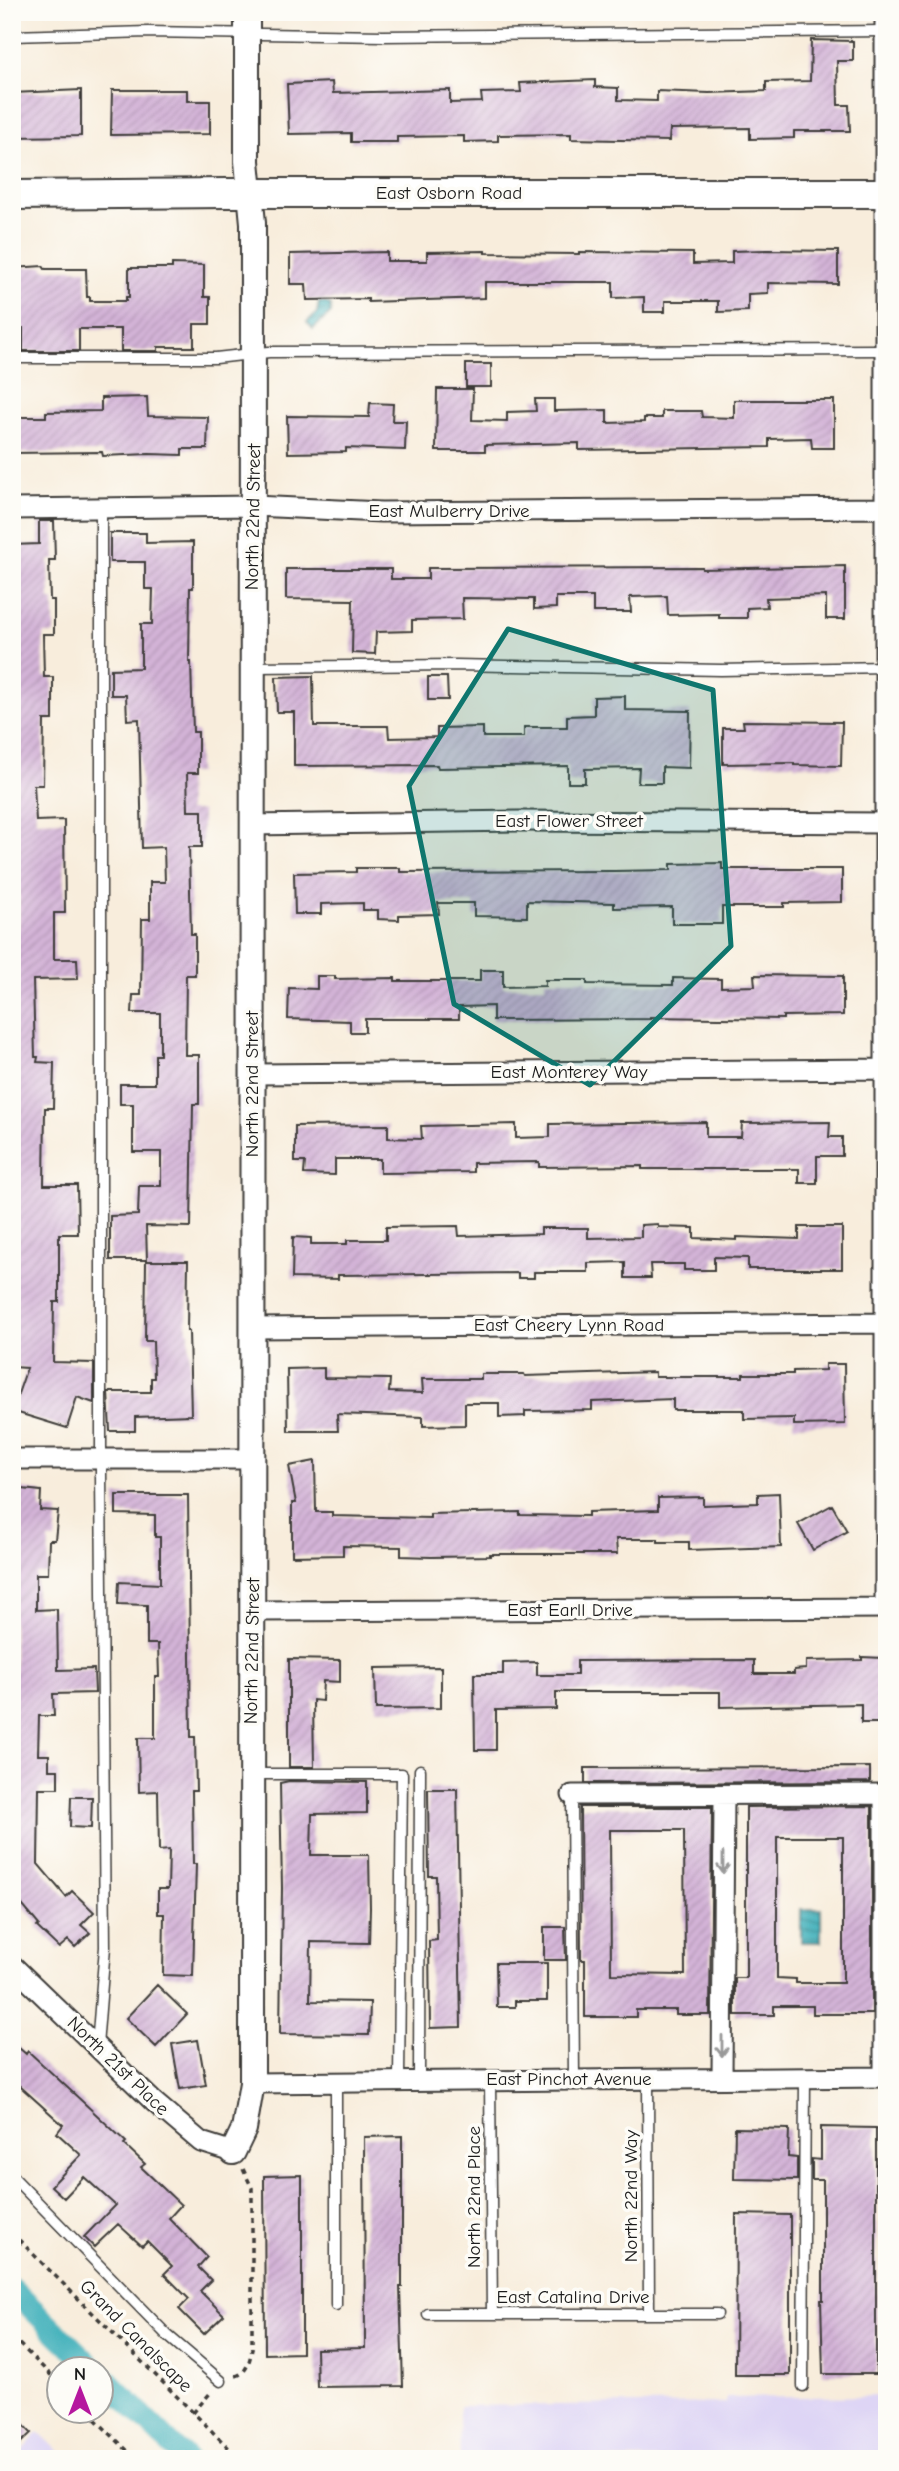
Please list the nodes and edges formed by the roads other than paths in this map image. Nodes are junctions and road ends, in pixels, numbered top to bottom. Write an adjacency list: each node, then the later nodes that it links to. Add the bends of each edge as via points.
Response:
1 (247, 22): 2 (lane, via 383,36); 3 (lane, via 148,32); 4 (street, North 22nd Street)
2 (886, 25): 5 (street)
3 (12, 36)
4 (249, 193): 5 (main road, East Osborn Road); 6 (main road, East Osborn Road); 8 (street, North 22nd Street)
5 (886, 193): 7 (street)
6 (12, 195)
7 (886, 350): 8 (lane); 12 (street)
8 (253, 353): 9 (lane, via 216,358); 10 (street, North 22nd Street)
9 (12, 358)
10 (254, 506): 11 (street, East Mulberry Drive); 12 (street, East Mulberry Drive, via 381,512); 14 (street, North 22nd Street)
11 (101, 507): 13 (street, East Mulberry Drive); 26 (lane)
12 (886, 508): 15 (street)
13 (12, 509)
14 (251, 667): 15 (lane); 17 (street, North 22nd Street)
15 (886, 667): 16 (street)
16 (886, 823): 17 (street, East Flower Street); 18 (street)
17 (251, 825): 20 (street, North 22nd Street)
18 (886, 876): 19 (street)
19 (886, 1069): 20 (street, East Monterey Way); 21 (street)
20 (253, 1074): 23 (street, North 22nd Street)
21 (886, 1230): 22 (street)
22 (886, 1322): 23 (street, East Cheery Lynn Road); 24 (street)
23 (253, 1328): 27 (street, North 22nd Street)
24 (886, 1440): 28 (street)
25 (12, 1459): 26 (street)
26 (101, 1459): 27 (street); 36 (lane, via 105,1947)
27 (254, 1459): 29 (street, North 22nd Street)
28 (886, 1608): 29 (street, East Earll Drive)
29 (253, 1611): 31 (street, North 22nd Street)
30 (420, 1770): 42 (lane)
31 (251, 1773): 42 (lane, via 402,1774); 45 (street, North 22nd Street)
32 (886, 1794): 34 (street); 38 (street)
33 (572, 1795): 34 (street); 41 (lane)
34 (724, 1795): 40 (street, one-way to 40)
35 (12, 1965): 36 (street, North 21st Place)
36 (97, 2047): 46 (street, North 21st Place, via 201,2142)
37 (805, 2077): 38 (street, East Pinchot Avenue); 40 (street, East Pinchot Avenue); 54 (lane)
38 (886, 2077)
39 (648, 2078): 40 (street, East Pinchot Avenue); 41 (street, East Pinchot Avenue); 51 (lane, North 22nd Way)
40 (722, 2078)
41 (574, 2079): 43 (street, East Pinchot Avenue)
42 (409, 2080): 43 (street, East Pinchot Avenue); 44 (street, East Pinchot Avenue)
43 (490, 2080): 50 (lane, North 22nd Place)
44 (336, 2081): 45 (street, East Pinchot Avenue); 48 (lane)
45 (252, 2083): 46 (street, North 22nd Street, via 244,2129)
46 (233, 2152)
47 (12, 2176): 53 (lane, via 167,2335)
48 (336, 2305)
49 (428, 2314): 50 (lane, East Catalina Drive)
50 (492, 2314): 51 (lane, East Catalina Drive)
51 (649, 2314): 52 (lane, East Catalina Drive)
52 (718, 2314)
53 (221, 2381)
54 (803, 2386)

